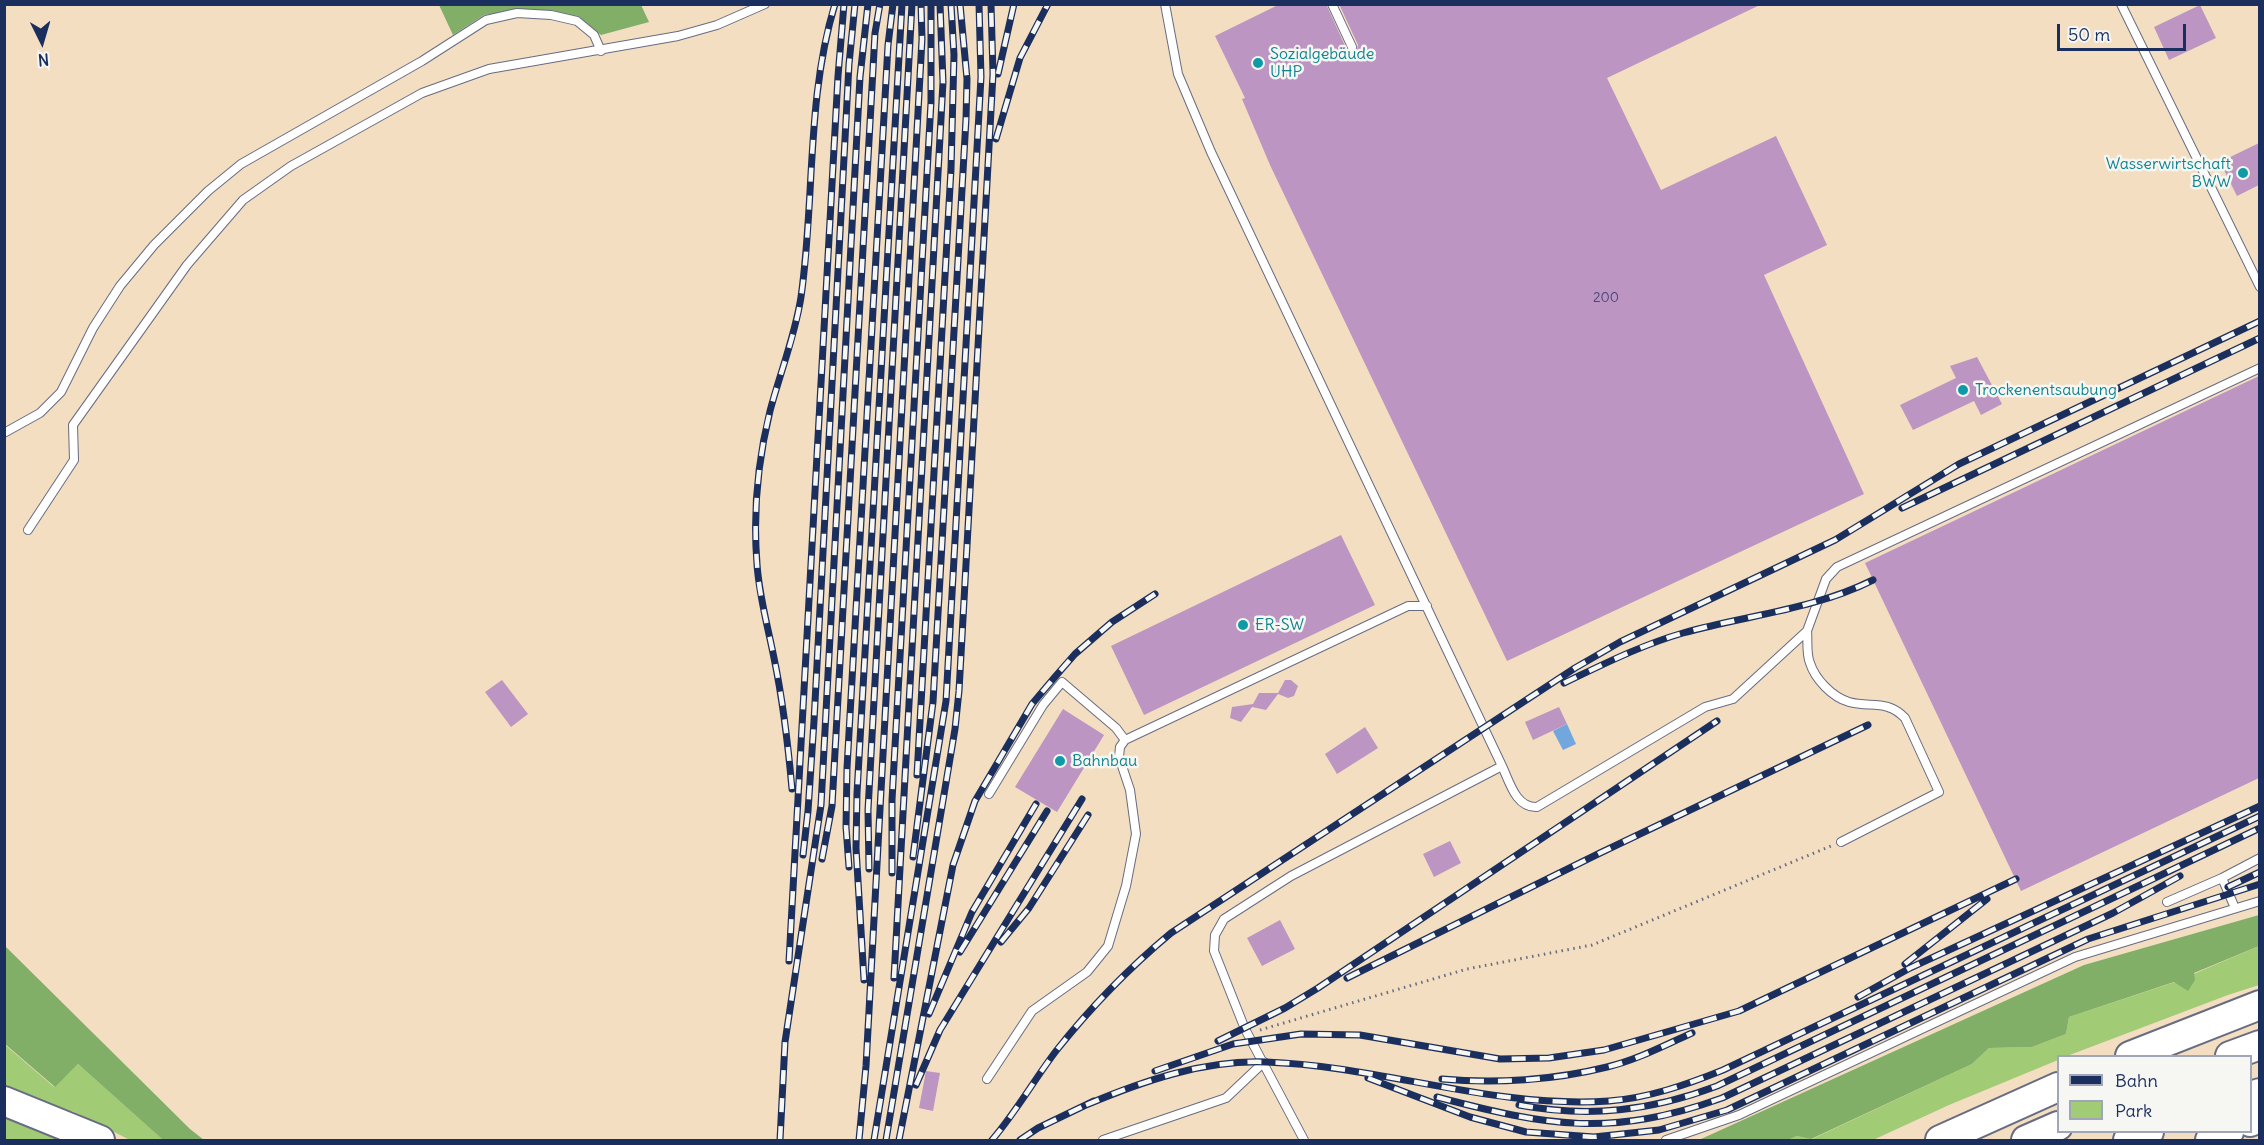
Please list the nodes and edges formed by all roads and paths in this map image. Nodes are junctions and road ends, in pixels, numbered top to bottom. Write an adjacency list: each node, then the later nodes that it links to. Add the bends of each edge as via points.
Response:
1 (765, 4): 6 (lane, via 717,25)
2 (1165, 4): 11 (lane, via 1178,74 1194,113)
3 (1332, 4): 5 (lane)
4 (2121, 4): 7 (lane)
5 (1352, 47)
6 (601, 51): 9 (lane, via 594,35 578,21 517,13 486,20 241,164 154,245 120,286 93,328 61,392 40,413); 10 (lane, via 489,69 422,93 291,166 243,200 187,265 73,425 74,460)
7 (2259, 287)
8 (2259, 368): 12 (lane, via 1837,567 1826,579)
9 (4, 434)
10 (28, 530)
11 (1427, 606): 13 (lane, via 1408,606); 14 (lane)
12 (1807, 631): 14 (lane, via 1733,699 1705,707 1537,807 1522,805); 16 (lane, via 1809,662 1831,693 1849,702 1876,703 1898,711 1905,718 1939,792)
13 (1125, 740): 15 (lane, via 1062,682 1043,705); 28 (lane, via 1119,757 1130,790 1136,834 1108,946 1088,972 1032,1011)
14 (1502, 766): 23 (lane, via 1291,876 1224,919 1215,935 1214,951)
15 (989, 794)
16 (1841, 842): 23 (path, via 1592,945 1467,969)
17 (2259, 858): 18 (lane)
18 (2222, 879): 20 (lane); 21 (lane)
19 (2259, 901): 21 (lane)
20 (2167, 902)
21 (2235, 908): 37 (lane, via 2075,957 1739,1115)
22 (2259, 1005): 25 (highway)
23 (1248, 1034): 27 (lane)
24 (2259, 1045): 26 (highway)
25 (2133, 1055)
26 (2233, 1055)
27 (1264, 1062): 35 (lane, via 1226,1098); 36 (lane)
28 (987, 1079)
29 (2057, 1087): 38 (highway)
30 (4, 1101): 34 (highway)
31 (2057, 1126): 39 (highway)
32 (2144, 1133): 40 (highway)
33 (2225, 1133): 41 (highway)
34 (100, 1140)
35 (1103, 1140)
36 (1304, 1140)
37 (1666, 1140)
38 (1940, 1140)
39 (2026, 1140)
40 (2128, 1140)
41 (2210, 1140)

